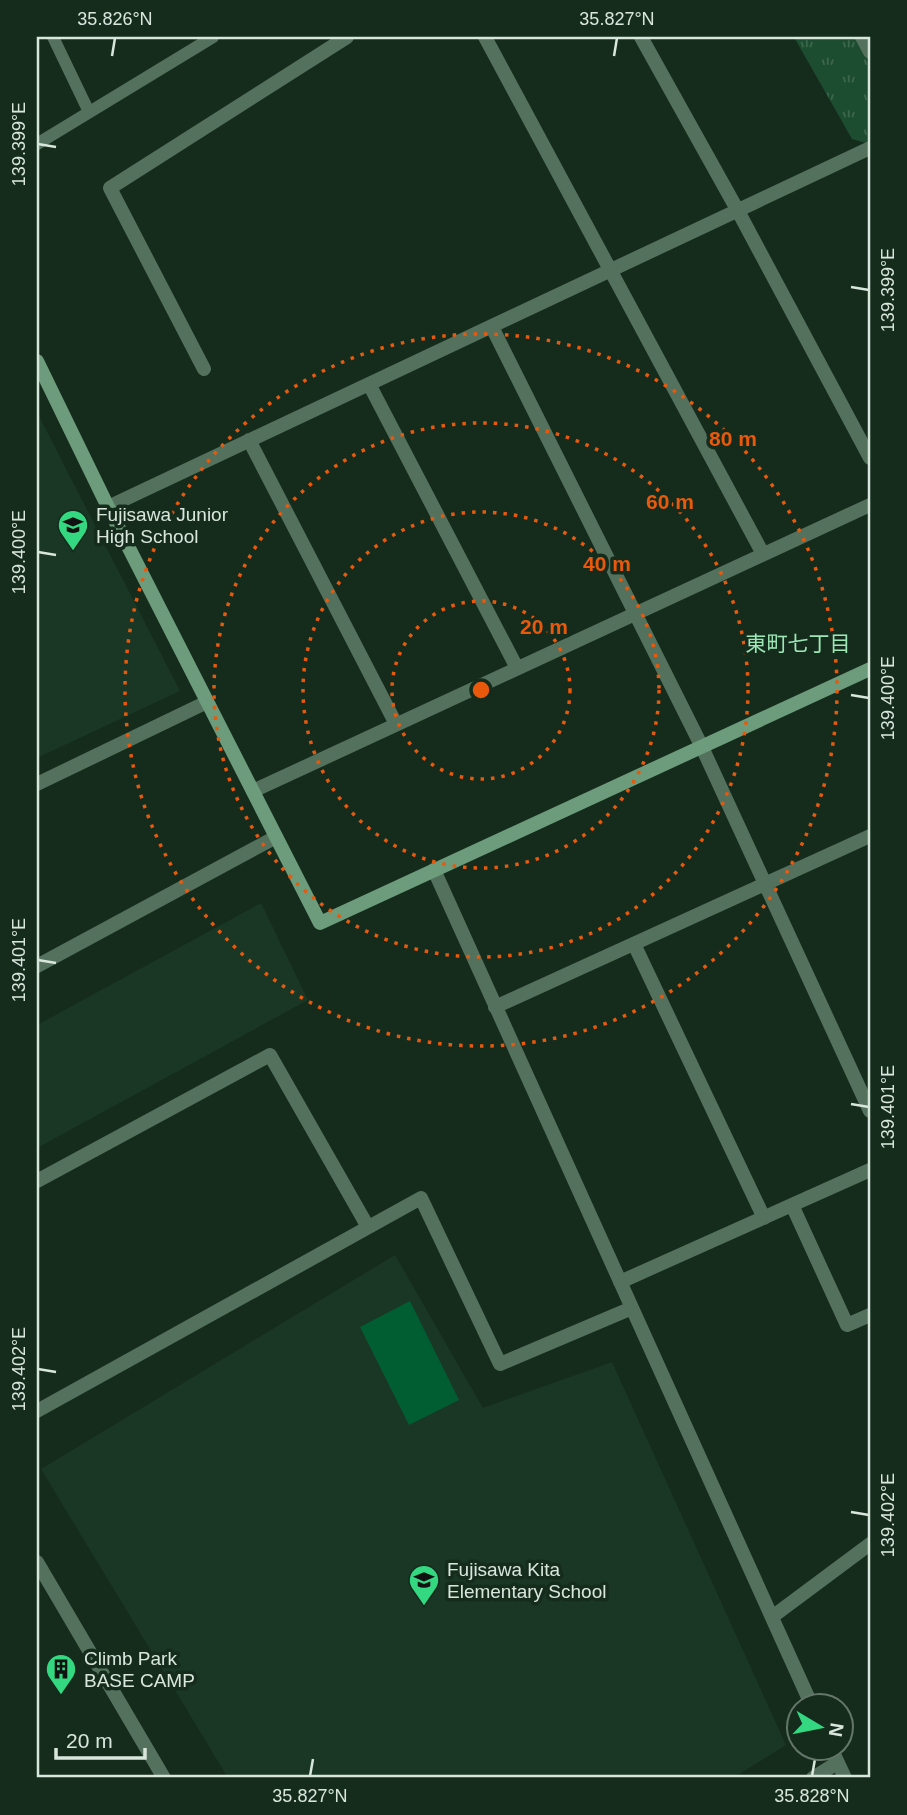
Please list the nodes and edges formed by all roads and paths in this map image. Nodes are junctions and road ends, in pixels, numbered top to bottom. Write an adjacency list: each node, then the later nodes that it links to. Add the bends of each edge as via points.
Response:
1 (53, 37): 8 (lane)
2 (213, 37): 8 (lane)
3 (347, 37): 15 (street, via 110,188)
4 (485, 37): 12 (street)
5 (641, 37): 11 (street)
6 (862, 37): 7 (street)
7 (870, 52)
8 (89, 112): 9 (lane)
9 (37, 144)
10 (870, 148): 11 (street)
11 (738, 211): 12 (street); 18 (street)
12 (610, 271): 13 (street); 21 (street)
13 (492, 327): 16 (street); 22 (street)
14 (37, 361): 20 (street)
15 (204, 369)
16 (369, 384): 17 (street); 23 (street)
17 (249, 440): 20 (street); 26 (street)
18 (870, 458)
19 (870, 505): 21 (street)
20 (108, 507): 25 (street)
21 (763, 554): 22 (street)
22 (634, 614): 23 (street); 27 (street)
23 (517, 668): 26 (street)
24 (870, 669): 27 (street)
25 (208, 702): 28 (street); 29 (street)
26 (396, 724): 29 (street)
27 (701, 745): 32 (street); 33 (street)
28 (37, 784)
29 (253, 791): 31 (street)
30 (870, 836): 33 (street)
31 (276, 837): 32 (street, via 320,922); 35 (street)
32 (433, 870): 36 (street)
33 (765, 884): 34 (street); 37 (street)
34 (634, 944): 36 (street); 41 (street)
35 (37, 967)
36 (495, 1007): 43 (street)
37 (870, 1111)
38 (870, 1170): 40 (street)
39 (37, 1181): 42 (street, via 270,1055)
40 (792, 1205): 41 (street); 45 (street, via 847,1325)
41 (764, 1218): 43 (street)
42 (368, 1227): 44 (street, via 421,1198 500,1364); 46 (street)
43 (620, 1282): 44 (street)
44 (632, 1308): 49 (street)
45 (870, 1314)
46 (37, 1411)
47 (870, 1544): 49 (street)
48 (37, 1562): 52 (street)
49 (772, 1617): 50 (street)
50 (806, 1692)
51 (837, 1763): 53 (street); 54 (street)
52 (164, 1778)
53 (813, 1778)
54 (845, 1778)

